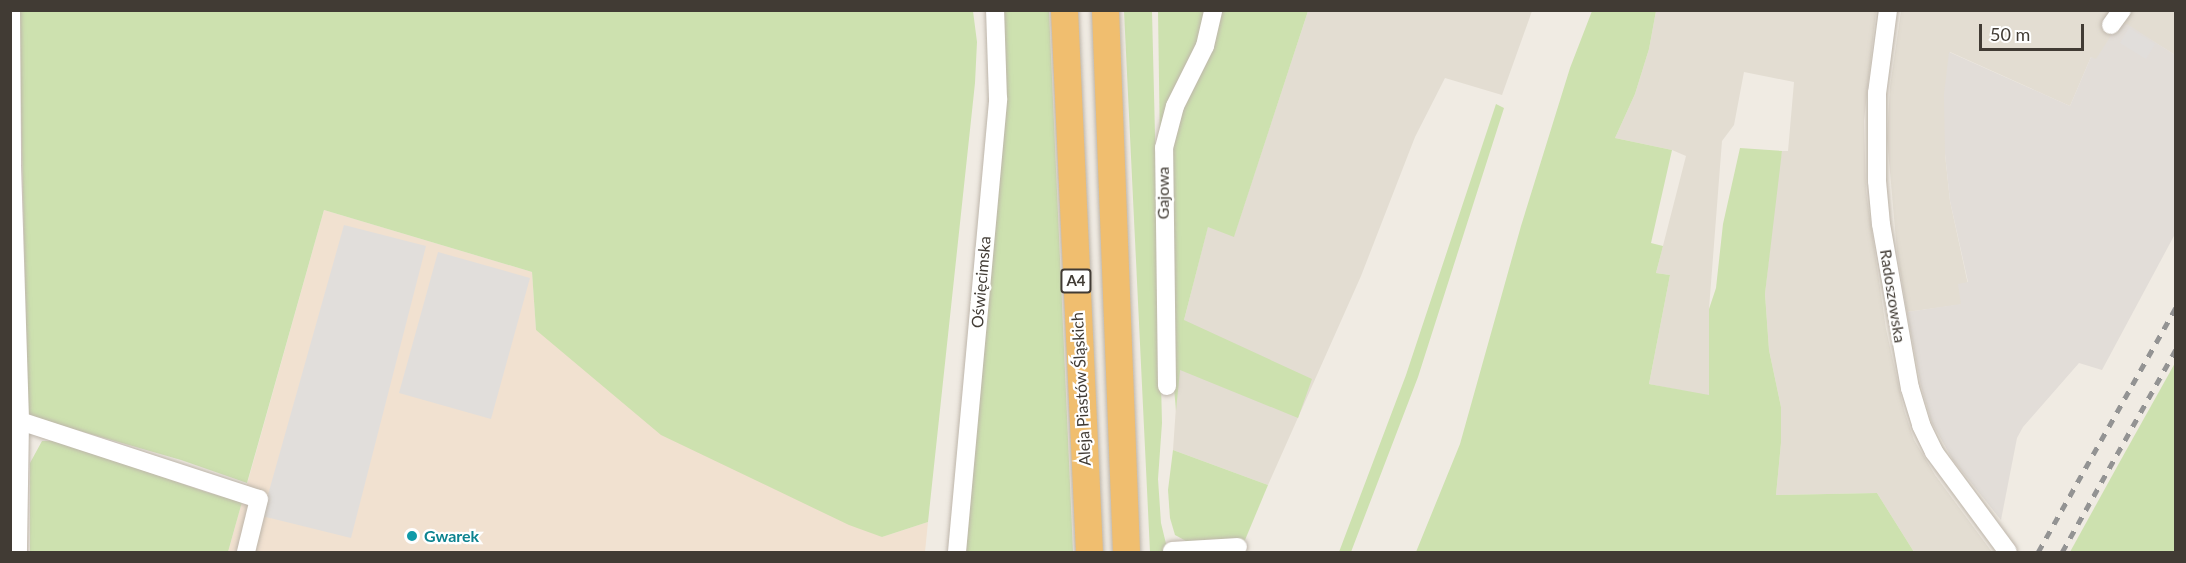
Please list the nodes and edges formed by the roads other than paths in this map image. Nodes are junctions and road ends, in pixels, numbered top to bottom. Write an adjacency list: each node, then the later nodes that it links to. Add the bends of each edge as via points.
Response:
1 (11, 10): 8 (street)
2 (995, 10): 13 (street, Oświęcimska, via 998,99)
3 (1064, 10): 14 (highway, Aleja Piastów Śląskich / A4)
4 (1105, 10): 15 (highway, A4)
5 (1213, 10): 7 (street, Gajowa, via 1205,46 1175,106 1164,148)
6 (1888, 10): 16 (street, Radoszowska, via 1877,93 1877,181 1910,388 1934,452)
7 (1167, 386)
8 (20, 421): 11 (street); 12 (street, via 259,500)
9 (1238, 547): 10 (street)
10 (1172, 551)
11 (18, 552)
12 (246, 552)
13 (957, 552)
14 (1089, 552)
15 (1126, 552)
16 (2008, 552)

